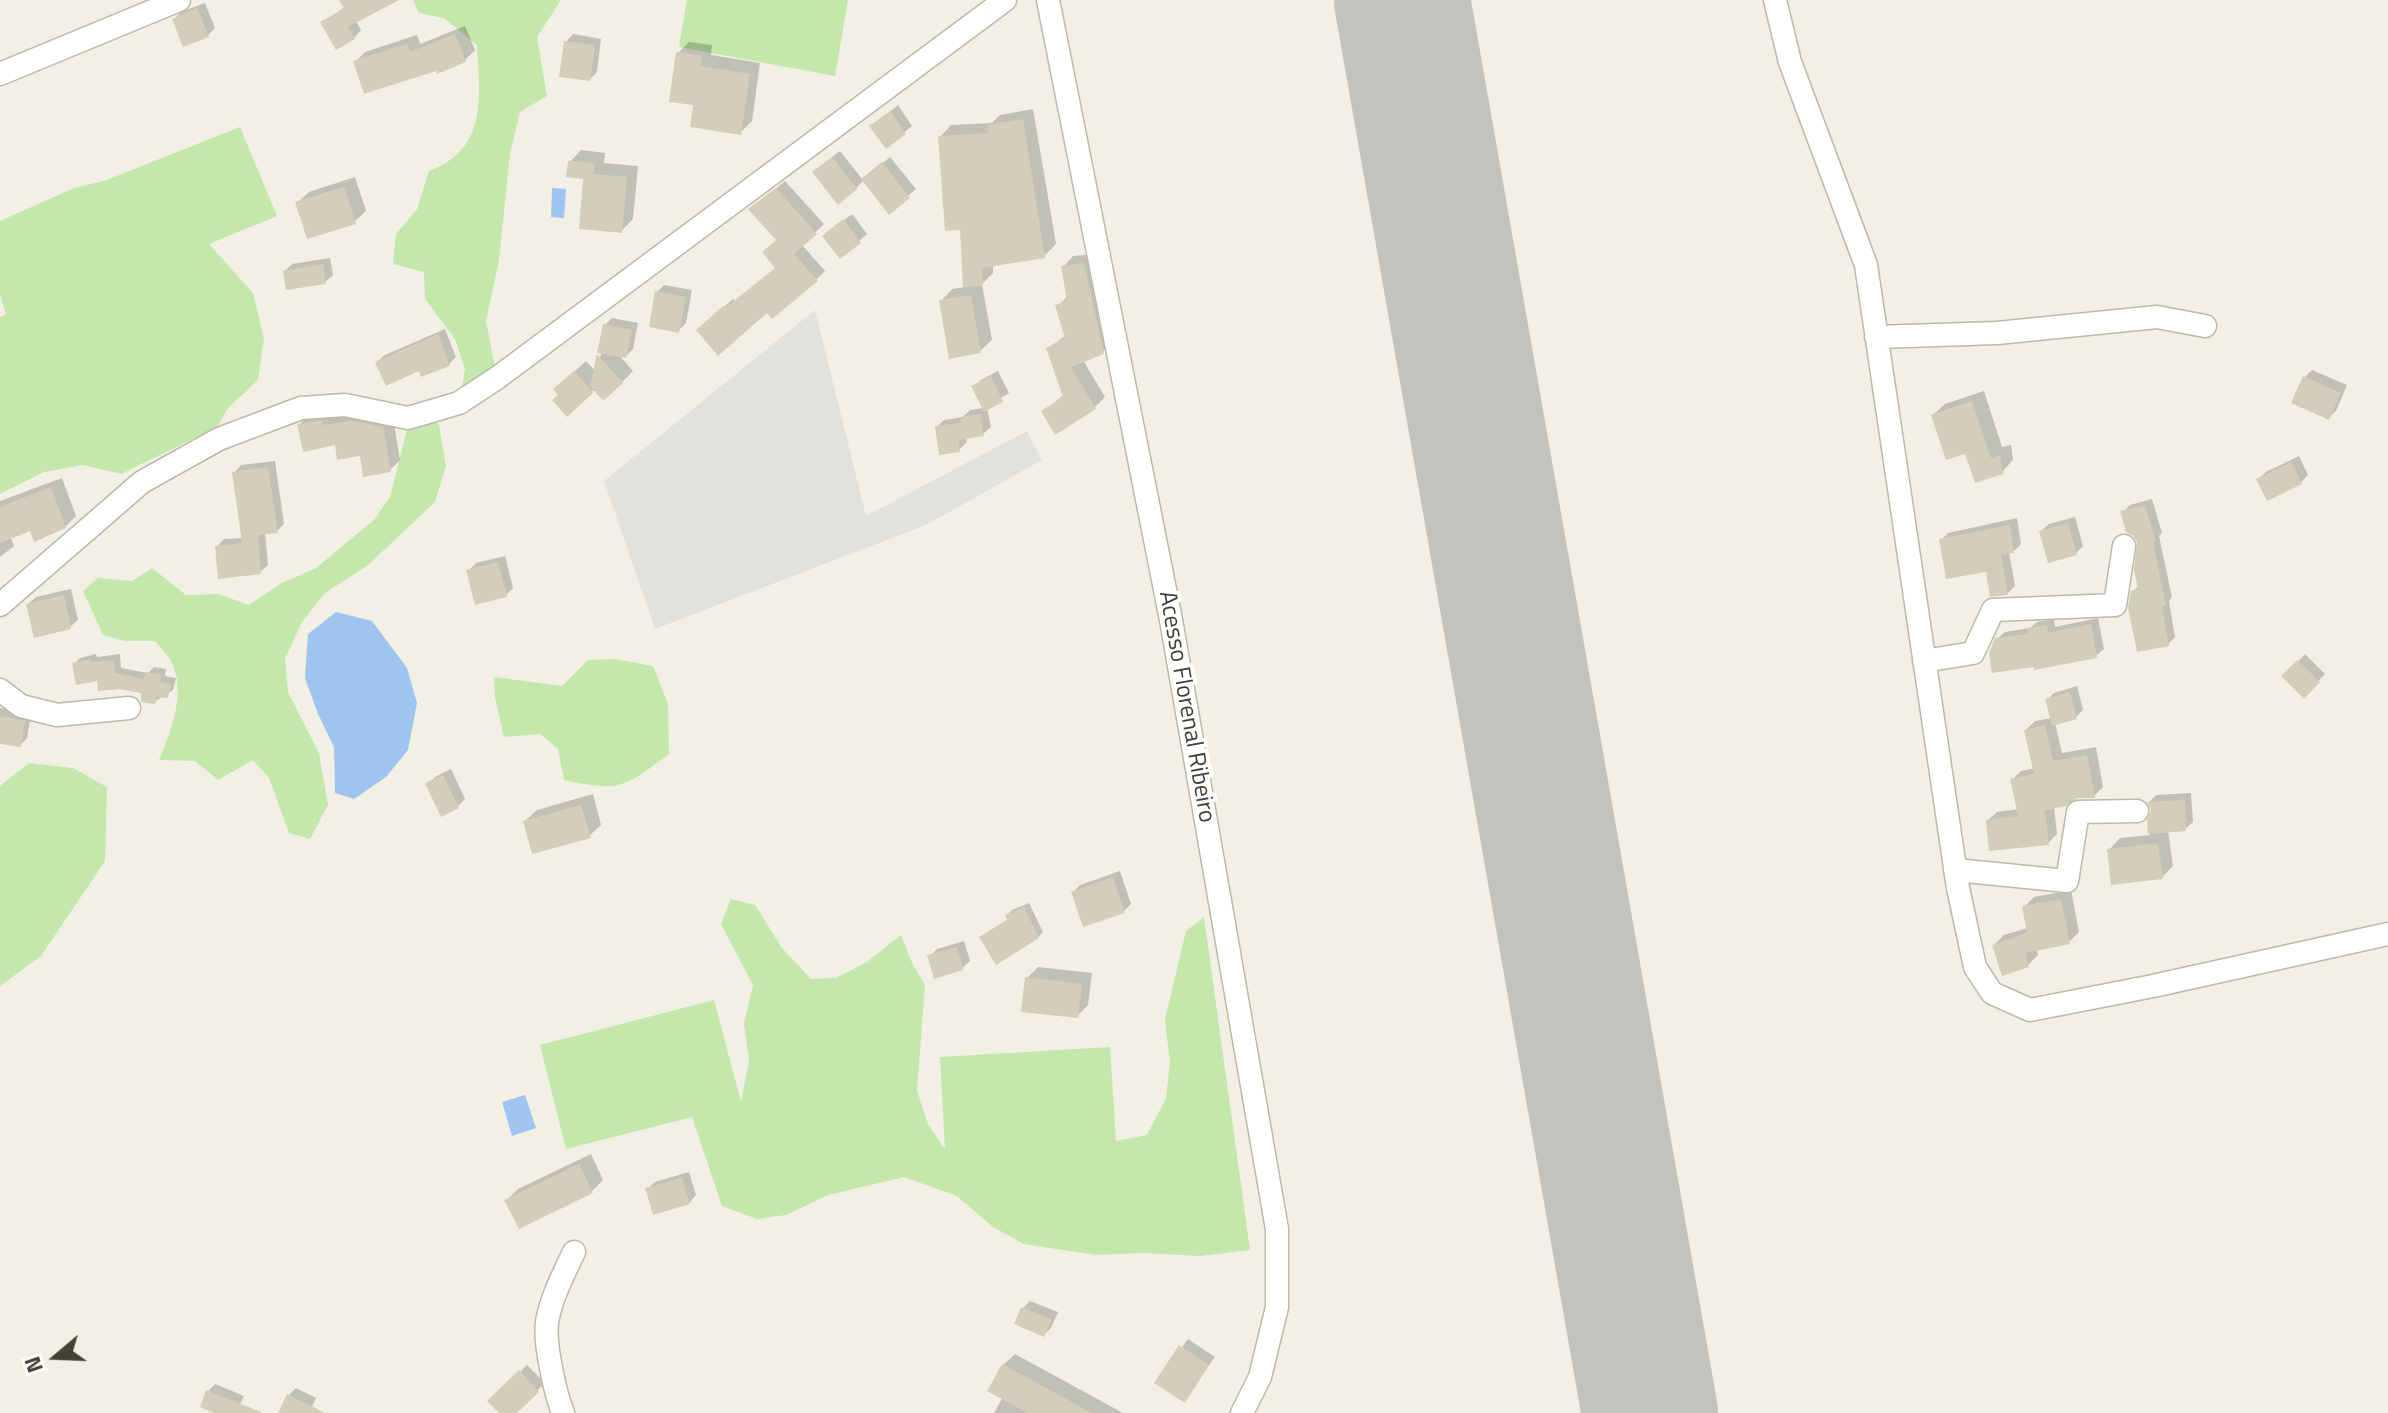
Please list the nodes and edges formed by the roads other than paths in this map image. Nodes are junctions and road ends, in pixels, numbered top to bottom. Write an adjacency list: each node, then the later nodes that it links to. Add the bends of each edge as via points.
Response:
1 (179, 0): 5 (street)
2 (1005, 0): 9 (street, via 459,403 408,418 345,405 301,408 219,439 142,482)
3 (1048, 0): 18 (street, Acesso Florenal Ribeiro, via 1171,620 1277,1229 1277,1307 1260,1377)
4 (1775, 0): 7 (street, via 1790,62 1866,265)
5 (0, 74)
6 (2205, 326): 7 (street, via 2157,317 1997,333)
7 (1876, 337): 10 (street)
8 (2124, 546): 10 (street, via 2115,605 1993,610 1973,653)
9 (0, 605)
10 (1924, 661): 14 (street)
11 (0, 690): 12 (street, via 21,706 57,715)
12 (129, 708)
13 (2137, 811): 14 (street, via 2078,812 2067,881)
14 (1955, 870): 15 (street, via 1975,967 1992,993 2030,1010)
15 (2388, 934)
16 (574, 1252): 17 (street, via 547,1323 554,1389)
17 (563, 1413)
18 (1242, 1413)

